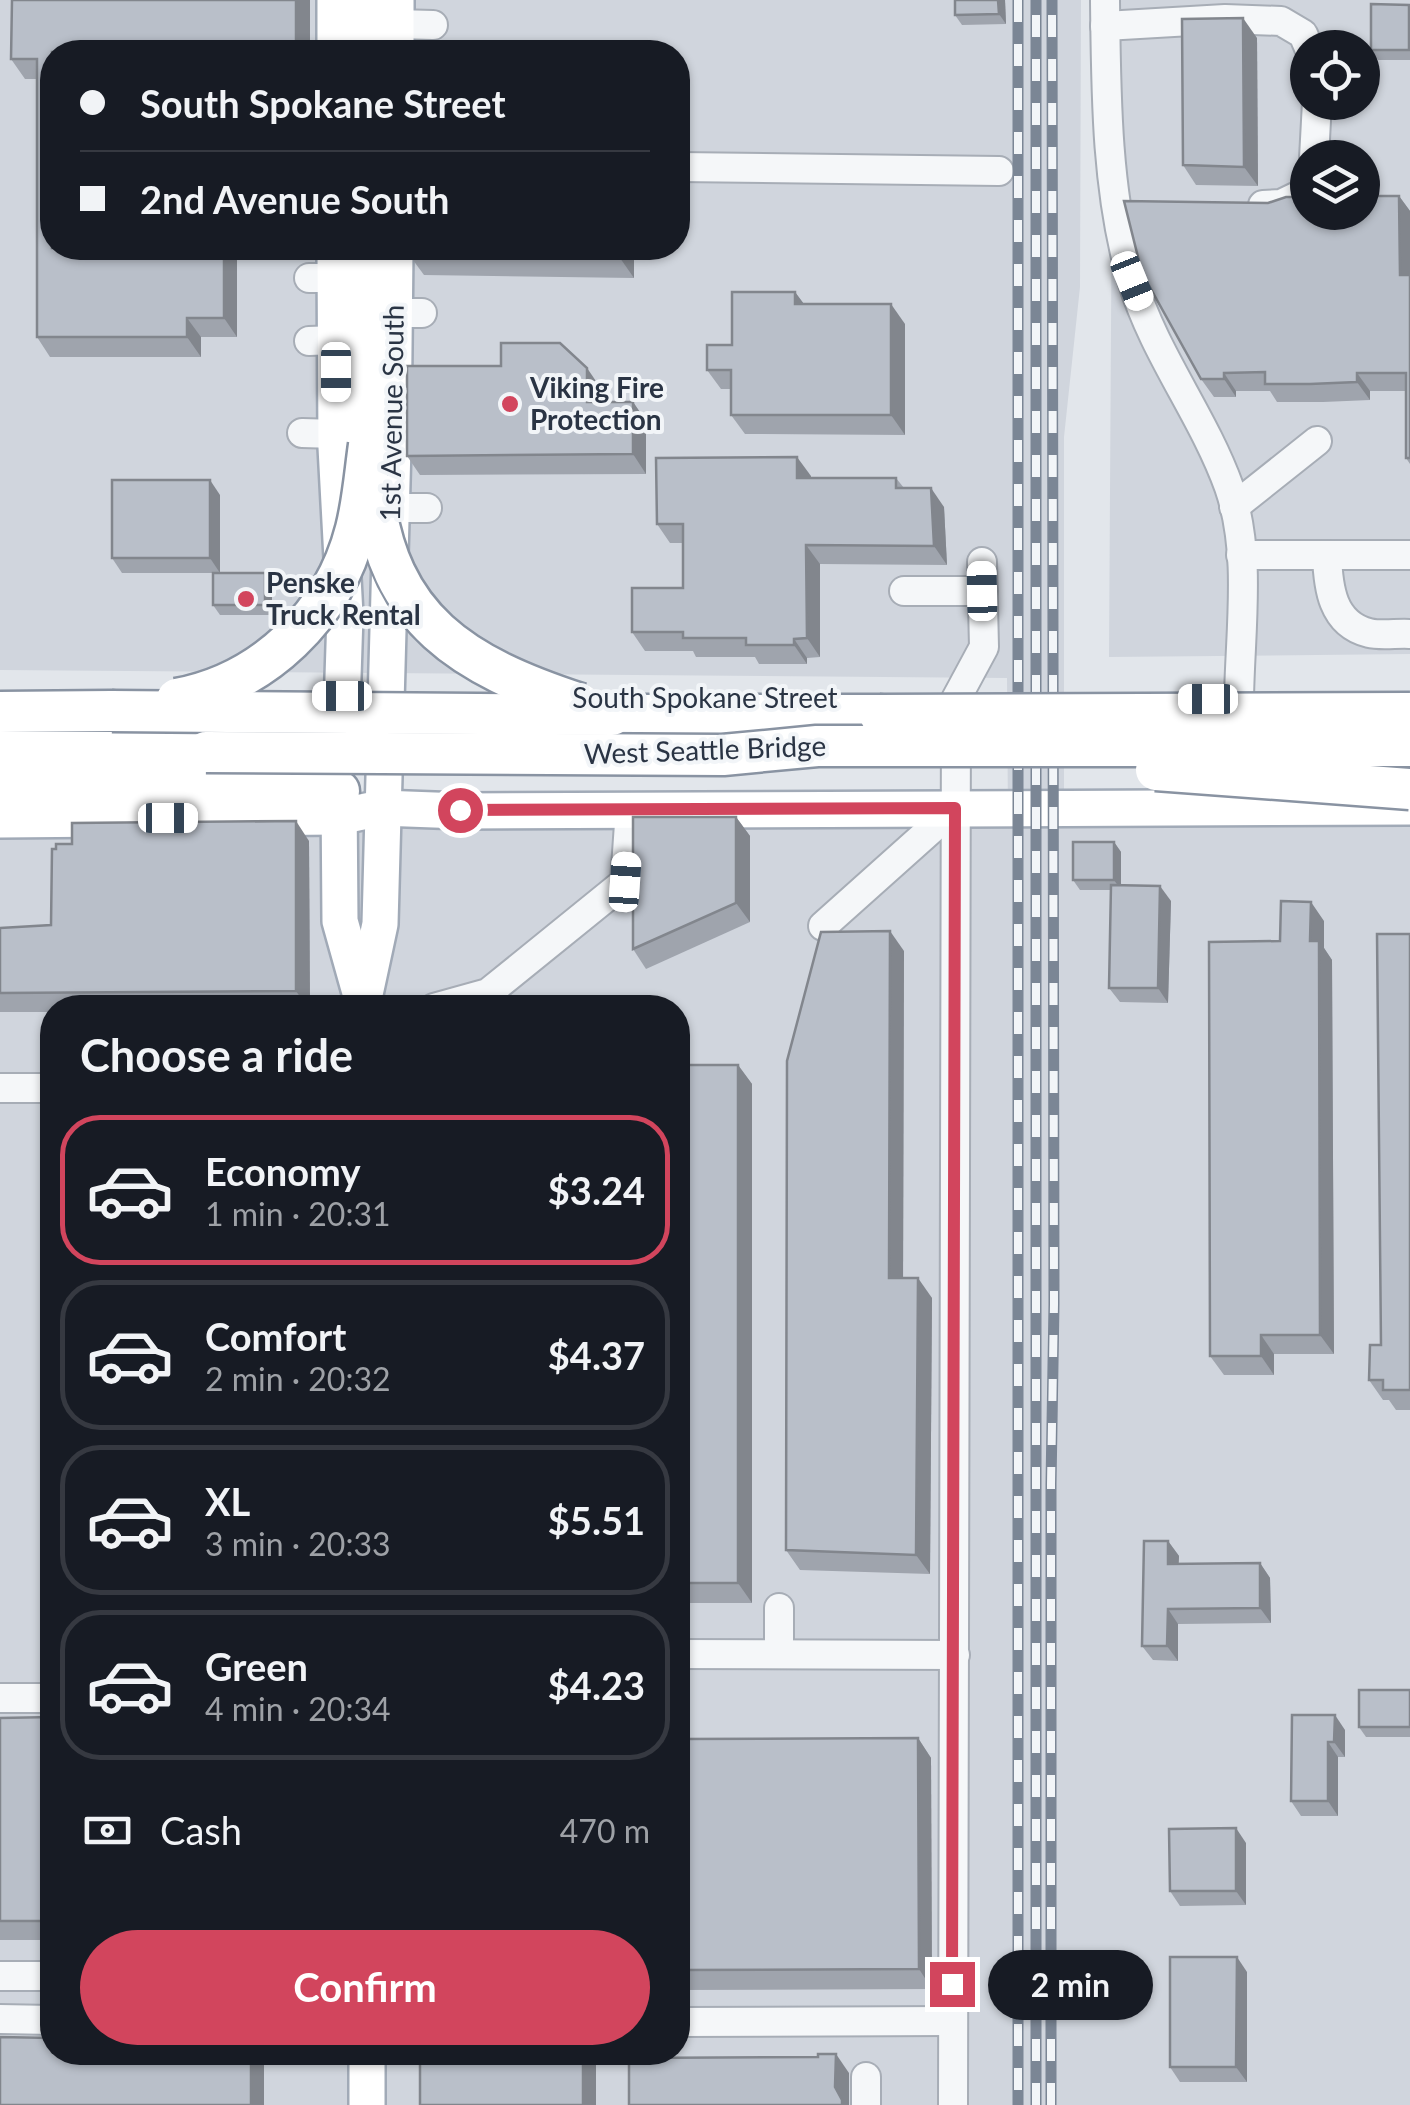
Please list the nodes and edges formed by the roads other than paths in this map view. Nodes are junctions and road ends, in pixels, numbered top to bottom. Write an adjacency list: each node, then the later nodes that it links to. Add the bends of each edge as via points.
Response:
1 (335, 0): 6 (main road)
2 (1105, 13): 5 (street, via 1281,22); 17 (street, via 1110,158 1126,201 1132,281)
3 (388, 19): 4 (street); 7 (highway)
4 (434, 25)
5 (1296, 30)
6 (335, 40)
7 (374, 40)
8 (690, 167): 9 (street)
9 (999, 171)
10 (1290, 199): 11 (street)
11 (1244, 205)
12 (365, 260): 15 (highway)
13 (397, 260): 18 (main road, 1st Avenue South, via 408,313)
14 (326, 268): 15 (main road, 1st Avenue South, via 322,340)
15 (336, 438): 28 (main road, 1st Avenue South); 34 (highway, bridge, via 357,527 313,617 280,653 209,693); 37 (highway, bridge, via 375,504 382,540 424,620 484,667)
16 (1317, 440): 17 (street)
17 (1234, 506): 20 (street)
18 (391, 508): 19 (street); 29 (main road, 1st Avenue South)
19 (428, 508)
20 (1241, 554): 21 (street); 32 (street)
21 (1327, 555): 22 (street); 26 (street, via 1328,590 1346,620 1368,633)
22 (1410, 555)
23 (982, 562): 25 (street)
24 (904, 591): 25 (street)
25 (982, 591): 30 (street, via 984,647)
26 (1410, 634)
27 (0, 692): 28 (main road, South Spokane Street)
28 (342, 696): 29 (main road, South Spokane Street); 43 (main road, 1st Avenue South)
29 (384, 696): 30 (main road, South Spokane Street); 47 (main road, 1st Avenue South)
30 (956, 699): 31 (main road, South Spokane Street); 48 (street)
31 (1148, 699): 32 (main road, South Spokane Street); 44 (main road)
32 (1238, 699): 33 (main road, South Spokane Street); 45 (main road)
33 (1410, 700)
34 (112, 711): 35 (highway, West Seattle Bridge); 37 (highway, West Seattle Bridge, bridge)
35 (0, 712)
36 (1410, 713): 37 (highway, West Seattle Bridge, bridge)
37 (612, 715)
38 (1410, 746): 40 (highway, West Seattle Bridge, bridge, via 837,746)
39 (0, 752): 40 (highway, West Seattle Bridge, bridge)
40 (723, 754): 41 (highway, bridge, via 816,766 1104,766)
41 (1410, 789)
42 (0, 792): 43 (highway)
43 (339, 804): 47 (main road); 50 (main road); 52 (main road, 1st Avenue South, via 340,921)
44 (1149, 807): 45 (main road); 48 (main road)
45 (1237, 807): 46 (main road)
46 (1410, 807)
47 (382, 808): 49 (main road); 53 (main road, 1st Avenue South, via 380,924)
48 (955, 808): 49 (main road); 51 (street); 60 (street)
49 (630, 809): 54 (street, via 625,882)
50 (0, 820)
51 (823, 926)
52 (360, 995)
53 (364, 995)
54 (481, 995)
55 (0, 1088): 56 (street)
56 (40, 1088)
57 (779, 1608): 59 (street)
58 (690, 1654): 59 (street)
59 (779, 1654): 60 (street)
60 (955, 1655): 67 (street)
61 (0, 1698): 62 (street)
62 (40, 1698)
63 (0, 1976): 64 (street)
64 (40, 1976)
65 (0, 2020): 66 (street)
66 (40, 2020)
67 (952, 2021): 68 (street); 71 (street)
68 (690, 2022)
69 (366, 2065): 70 (main road)
70 (366, 2105)
71 (954, 2105)

